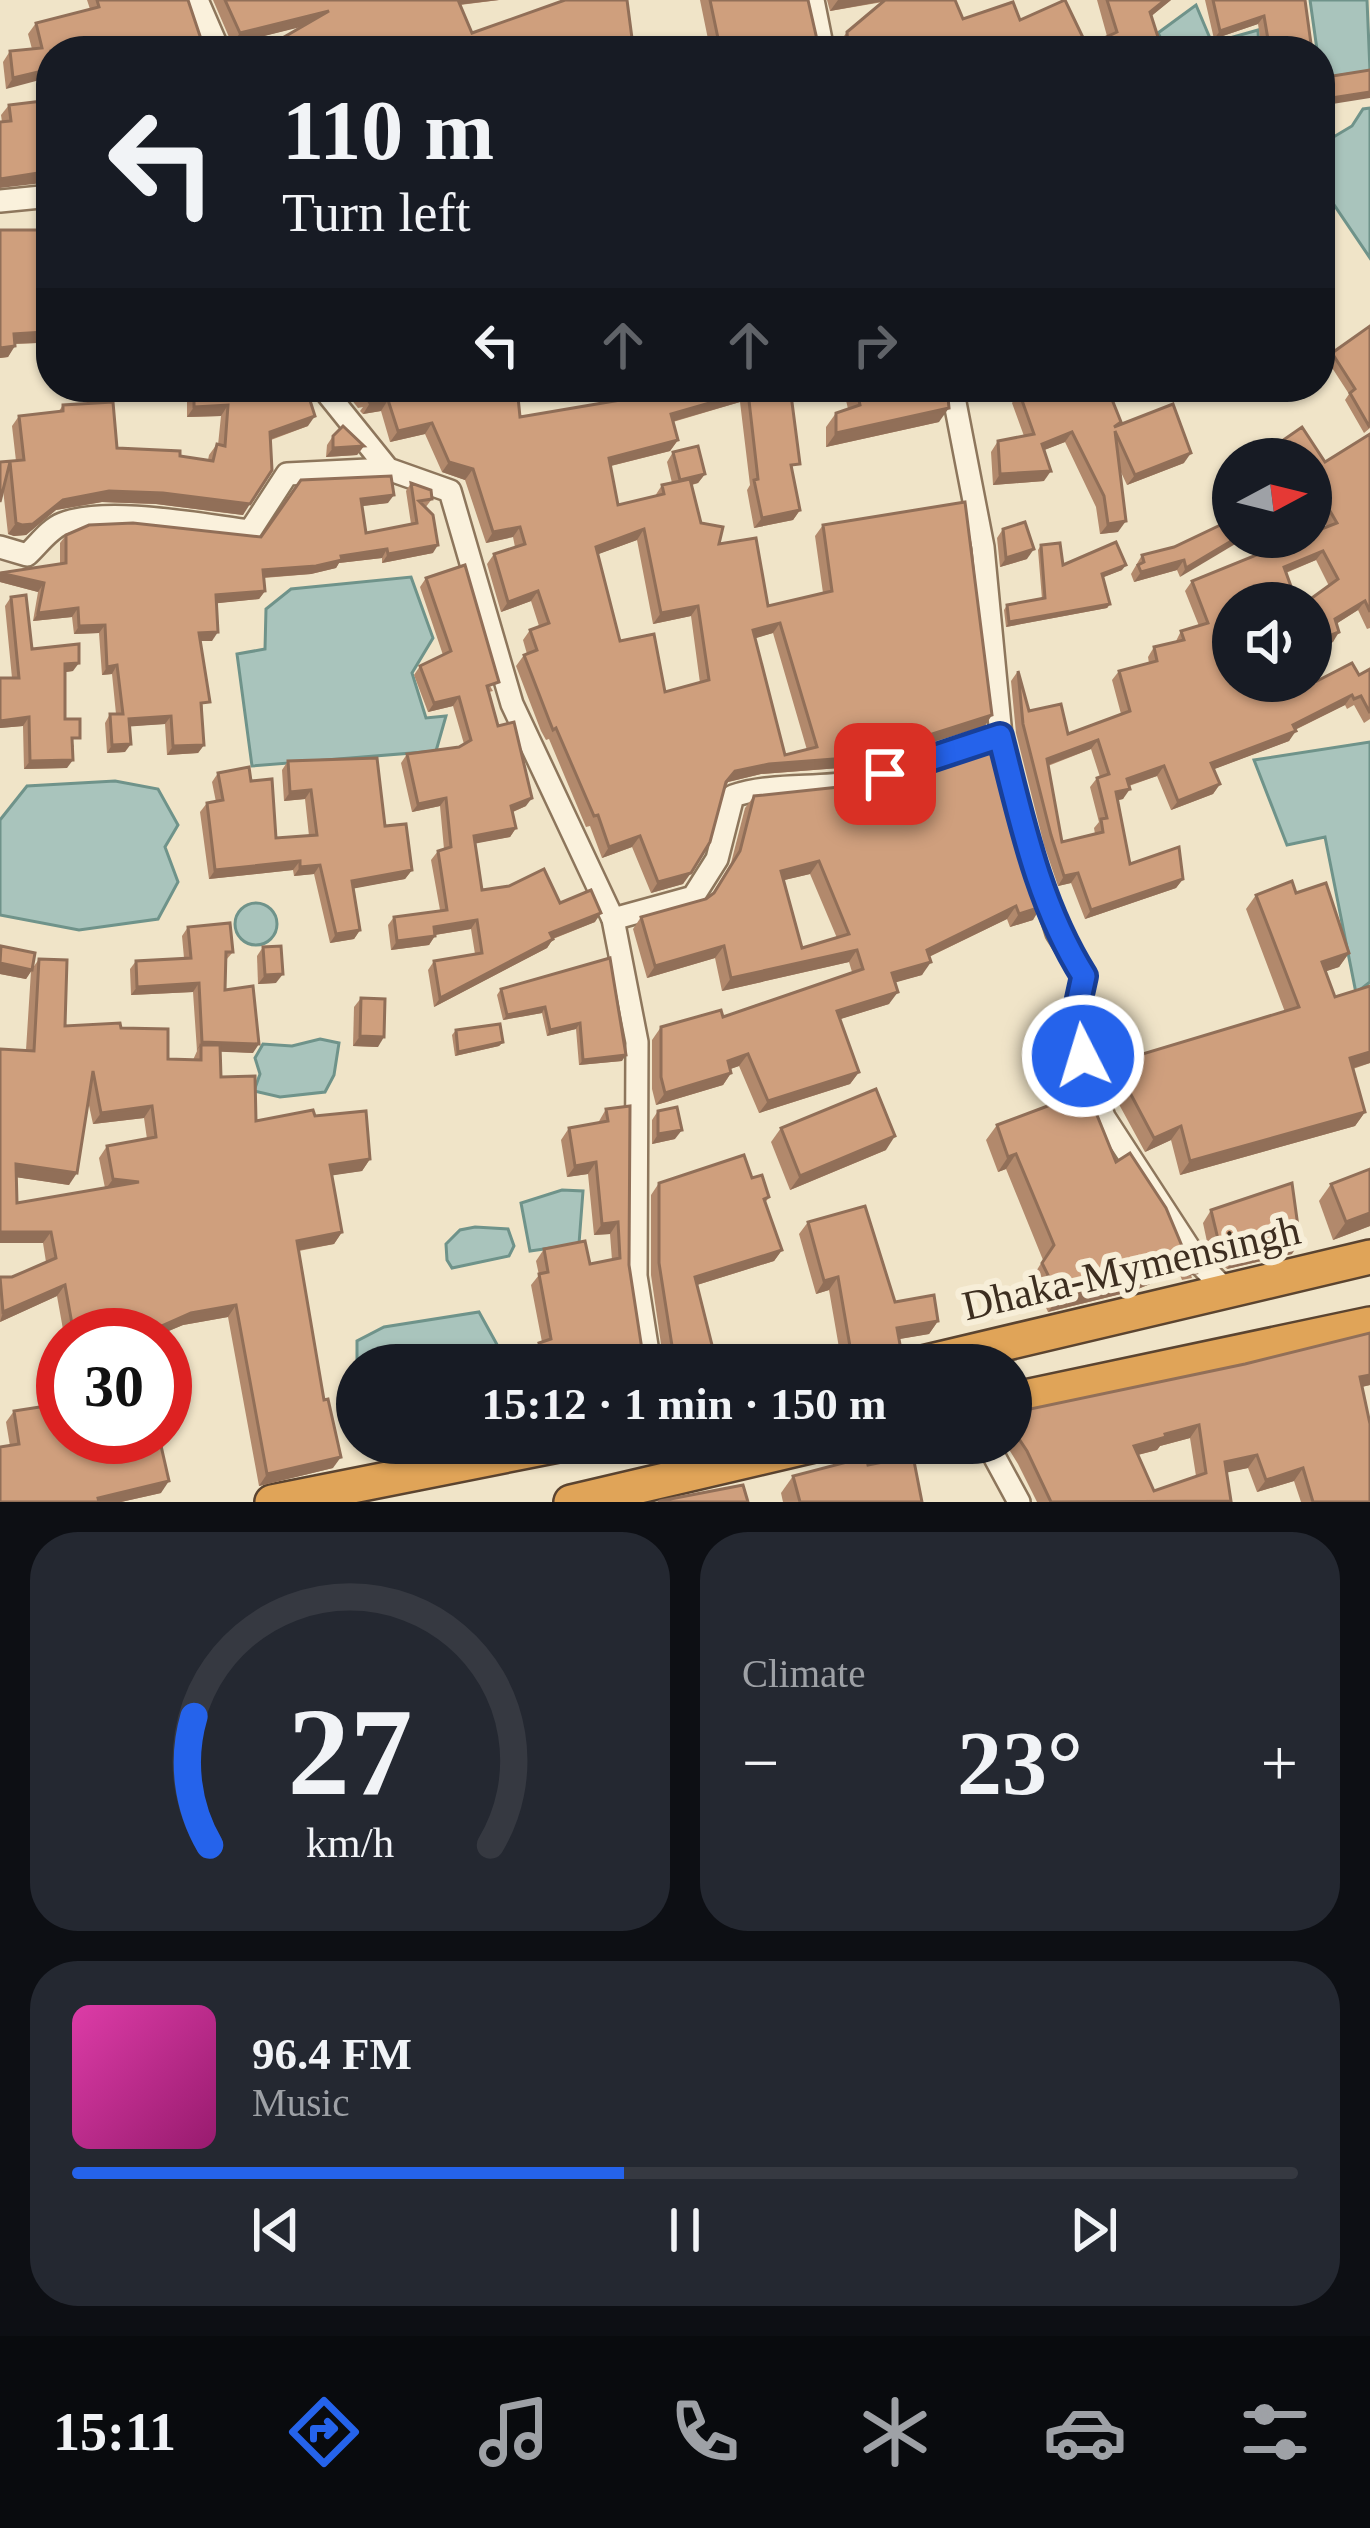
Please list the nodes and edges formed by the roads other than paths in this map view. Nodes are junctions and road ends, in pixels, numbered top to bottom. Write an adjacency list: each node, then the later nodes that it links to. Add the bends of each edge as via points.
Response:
1 (197, 0): 3 (street)
2 (813, 0): 4 (street)
3 (213, 36)
4 (822, 36)
5 (36, 197): 6 (street)
6 (0, 201)
7 (334, 402): 9 (street)
8 (955, 402): 11 (street, via 982,547)
9 (388, 469): 10 (street, via 287,474 250,531 80,520 58,525 27,555); 12 (street, via 450,491 512,704)
10 (0, 548)
11 (1000, 736): 12 (street, via 853,782 733,796 717,860 693,897); 14 (street, via 1057,933 1084,976 1073,1026 1104,1117)
12 (613, 920): 16 (street, via 637,1042 636,1276)
13 (1370, 1257): 14 (highway, Dhaka-Mymensingh)
14 (1226, 1290): 17 (highway, Dhaka-Mymensingh)
15 (1370, 1324): 18 (highway)
16 (647, 1344)
17 (1001, 1344)
18 (1032, 1396)
19 (463, 1464): 22 (highway)
20 (733, 1464): 23 (highway)
21 (998, 1464): 24 (street)
22 (272, 1502)
23 (571, 1502)
24 (1019, 1502)

